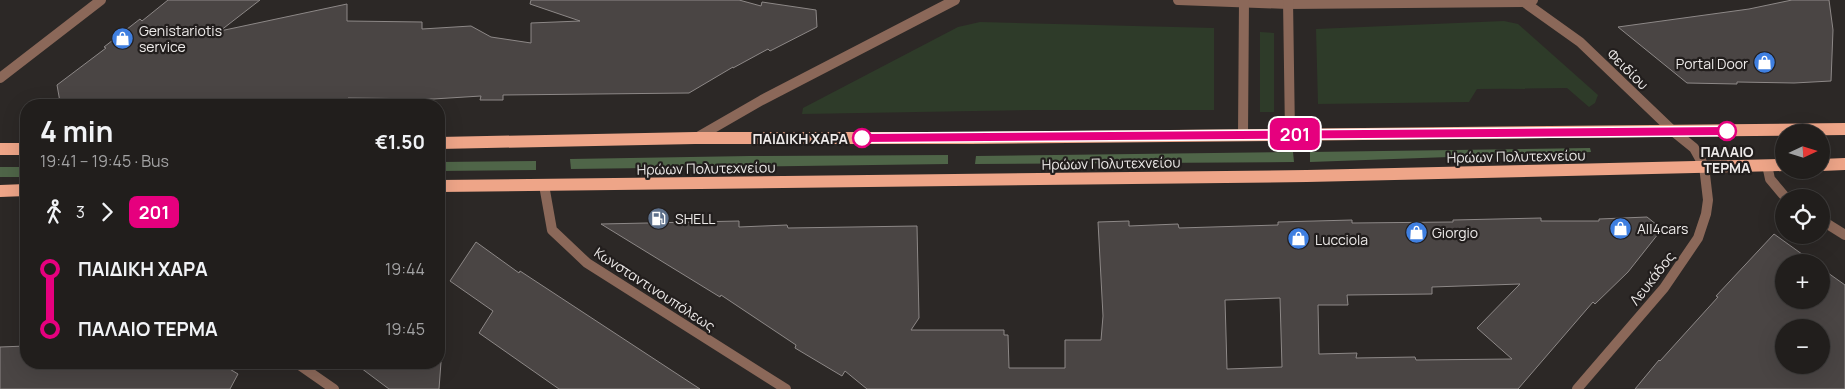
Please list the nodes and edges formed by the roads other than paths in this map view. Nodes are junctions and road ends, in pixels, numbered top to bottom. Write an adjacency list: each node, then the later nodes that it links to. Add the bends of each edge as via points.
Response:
1 (101, 0): 7 (street)
2 (955, 0): 12 (street, Ηρώων Πολυτεχνείου)
3 (1178, 0): 5 (street, Φειδίου)
4 (1528, 1): 6 (street, Φειδίου); 9 (street, Φειδίου, via 1580,42)
5 (1244, 2): 6 (street, Φειδίου); 10 (street)
6 (1288, 2): 11 (street)
7 (0, 78)
8 (1845, 129): 9 (main road, Ηρώων Πολυτεχνείου)
9 (1673, 131): 11 (main road, Ηρώων Πολυτεχνείου); 20 (street, Φειδίου, via 1694,148)
10 (1243, 134): 11 (main road, Ηρώων Πολυτεχνείου); 12 (main road, Ηρώων Πολυτεχνείου)
11 (1290, 134)
12 (695, 138): 13 (main road, Ηρώων Πολυτεχνείου)
13 (445, 143)
14 (0, 149): 15 (main road)
15 (20, 149)
16 (1845, 164): 19 (main road)
17 (1767, 165): 18 (main road, Ηρώων Πολυτεχνείου); 20 (main road, Ηρώων Πολυτεχνείου); 23 (street, via 1770,179)
18 (1775, 165)
19 (1830, 165)
20 (1704, 166): 21 (main road, Ηρώων Πολυτεχνείου, via 1307,176); 31 (street, Λευκάδος, via 1708,200 1698,238 1664,288)
21 (544, 185): 22 (main road, Ηρώων Πολυτεχνείου); 30 (street, Κωνσταντινουπόλεως, via 552,230 587,263)
22 (445, 186)
23 (1778, 189)
24 (0, 190): 25 (main road)
25 (20, 190)
26 (1830, 226): 27 (street)
27 (1845, 235)
28 (304, 369): 29 (street)
29 (334, 389)
30 (786, 389)
31 (1577, 389)

